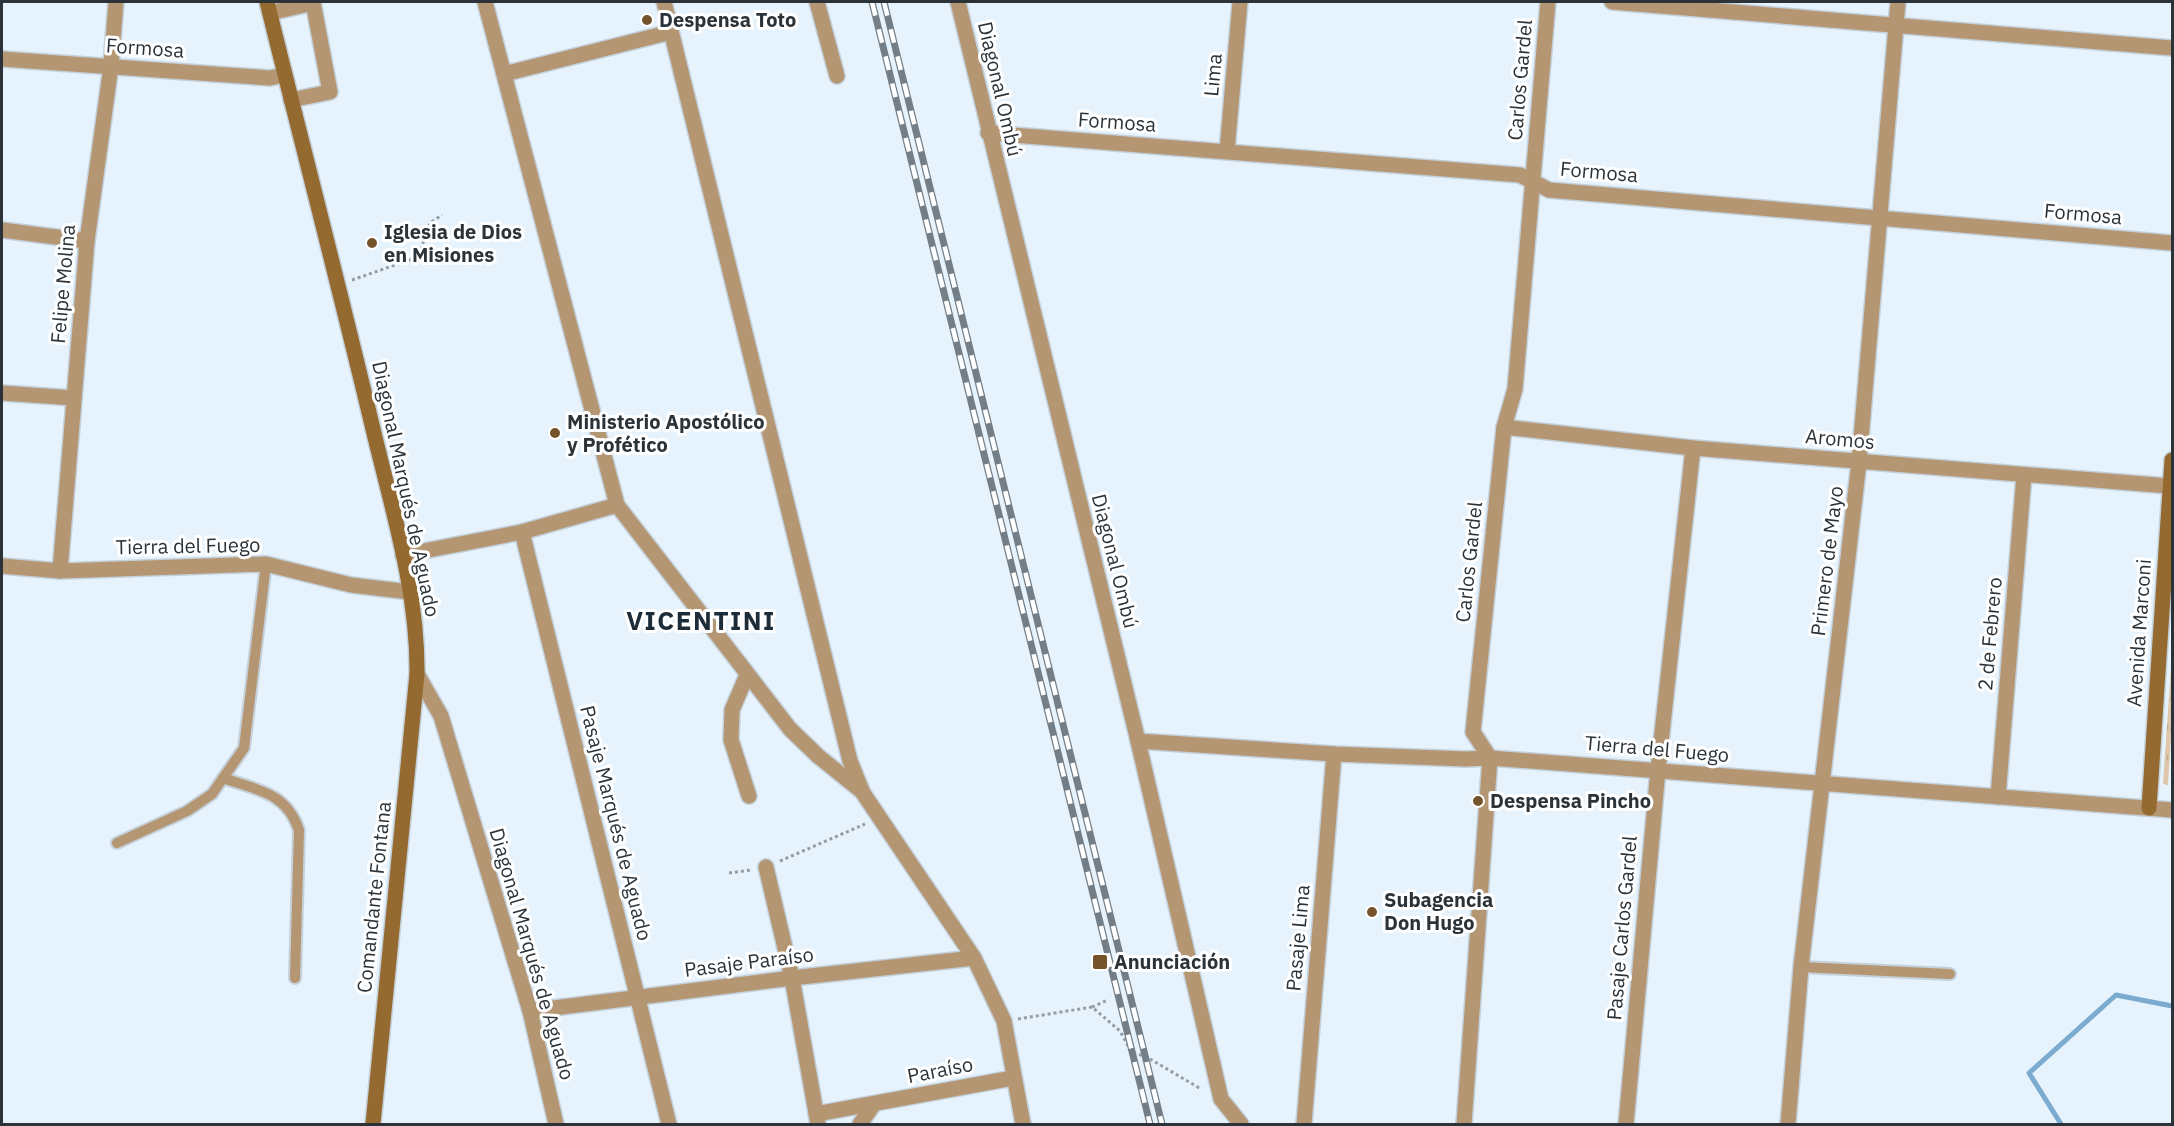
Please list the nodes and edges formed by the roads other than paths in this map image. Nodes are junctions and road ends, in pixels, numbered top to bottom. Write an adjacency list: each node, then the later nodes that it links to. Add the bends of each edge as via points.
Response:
1 (116, 2): 16 (street, Felipe Molina)
2 (313, 2): 11 (street); 20 (street, via 330,92)
3 (485, 2): 17 (street)
4 (664, 2): 13 (street)
5 (817, 2): 19 (street)
6 (958, 2): 21 (street, Diagonal Ombú)
7 (1240, 2): 22 (street, Lima)
8 (1548, 2): 23 (street, Carlos Gardel)
9 (1612, 2): 12 (street)
10 (1898, 2): 12 (street, Primero de Mayo)
11 (268, 7): 18 (street, Diagonal Marqués de Aguado)
12 (1896, 25): 14 (street); 24 (street, Primero de Mayo)
13 (671, 32): 17 (street); 51 (street, via 840,731)
14 (2172, 48)
15 (2, 59): 16 (street, Formosa)
16 (111, 66): 18 (street, Formosa, via 270,78); 26 (street, Felipe Molina)
17 (504, 74): 36 (street)
18 (284, 75): 20 (street, Diagonal Marqués de Aguado)
19 (837, 76)
20 (291, 100): 38 (street, Diagonal Marqués de Aguado)
21 (988, 133): 22 (street, Formosa); 45 (street, Diagonal Ombú)
22 (1227, 151): 23 (street, Formosa, via 1520,175)
23 (1533, 181): 24 (street, Formosa, via 1549,190); 30 (street, Carlos Gardel, via 1515,389)
24 (1879, 217): 27 (street, Formosa); 33 (street, Primero de Mayo)
25 (2, 230): 26 (street)
26 (87, 241): 29 (street, Felipe Molina)
27 (2172, 243)
28 (2, 393): 29 (street)
29 (74, 398): 41 (street, Felipe Molina)
30 (1504, 427): 31 (street, Aromos); 47 (street, Carlos Gardel, via 1473,732)
31 (1693, 448): 33 (street, Aromos); 48 (street, Pasaje Carlos Gardel)
32 (2172, 460): 35 (street, Avenida Marconi)
33 (1859, 462): 34 (street, Aromos); 50 (street, Primero de Mayo)
34 (2024, 475): 35 (street, Aromos); 53 (street, 2 de Febrero)
35 (2171, 484): 54 (street, Avenida Marconi)
36 (617, 505): 37 (street); 44 (street)
37 (522, 532): 38 (street); 63 (street, Pasaje Marqués de Aguado)
38 (403, 555): 42 (street, Diagonal Marqués de Aguado)
39 (266, 564): 41 (street, Tierra del Fuego); 42 (street, Tierra del Fuego, via 351,585); 49 (lane, via 244,748)
40 (2, 566): 41 (street, Tierra del Fuego)
41 (60, 571)
42 (410, 592): 43 (street, Diagonal Marqués de Aguado, via 418,642)
43 (417, 674): 64 (street, Diagonal Marqués de Aguado, via 441,716); 69 (street, Comandante Fontana)
44 (747, 675): 51 (street, via 790,729); 52 (street, via 732,710 731,740)
45 (1138, 741): 46 (street, Tierra del Fuego); 68 (street, Diagonal Ombú, via 1221,1099)
46 (1334, 754): 47 (street, Tierra del Fuego); 74 (street, Pasaje Lima)
47 (1490, 758): 48 (street, Tierra del Fuego); 75 (street)
48 (1658, 770): 50 (street, Tierra del Fuego); 76 (street, Pasaje Carlos Gardel)
49 (223, 778): 56 (lane, via 212,794 187,811); 61 (lane, via 278,798 299,830)
50 (1822, 784): 53 (street, Tierra del Fuego); 59 (street, Primero de Mayo)
51 (863, 793): 58 (street)
52 (749, 796)
53 (1998, 797): 54 (street, Tierra del Fuego)
54 (2149, 808): 55 (street, Tierra del Fuego)
55 (2172, 810)
56 (117, 843)
57 (766, 867): 62 (street)
58 (974, 958): 62 (street, Pasaje Paraíso); 65 (street, via 1005,1021)
59 (1801, 967): 60 (lane); 77 (street, Primero de Mayo)
60 (1950, 974)
61 (295, 978)
62 (792, 978): 63 (street, Pasaje Paraíso); 67 (street)
63 (639, 998): 64 (street, Pasaje Paraíso); 71 (street, Pasaje Marqués de Aguado)
64 (530, 1011): 70 (street, Diagonal Marqués de Aguado)
65 (1013, 1078): 66 (street, Paraíso); 73 (street)
66 (874, 1104): 67 (street, Paraíso); 72 (street)
67 (817, 1119)
68 (1243, 1124)
69 (373, 1125)
70 (556, 1125)
71 (669, 1125)
72 (860, 1125)
73 (1023, 1125)
74 (1304, 1125)
75 (1464, 1125)
76 (1626, 1125)
77 (1788, 1125)

